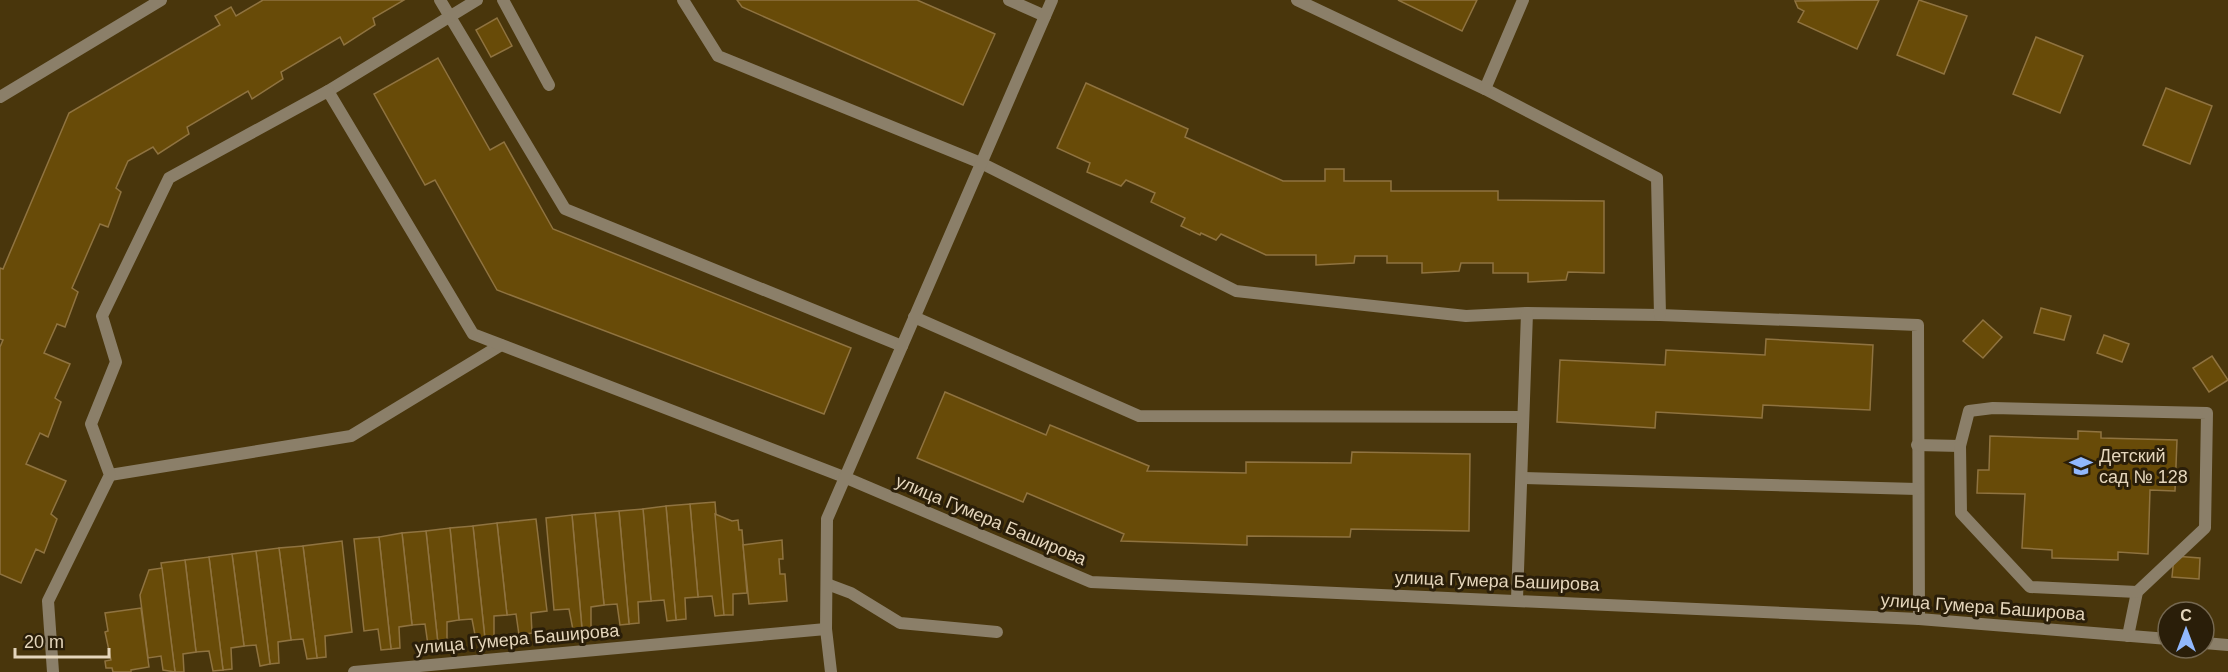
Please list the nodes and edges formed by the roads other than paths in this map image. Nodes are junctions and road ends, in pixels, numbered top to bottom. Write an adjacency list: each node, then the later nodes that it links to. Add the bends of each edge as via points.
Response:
1 (161, 0): 15 (street)
2 (440, 0): 11 (street)
3 (477, 0): 11 (street)
4 (503, 0): 12 (street)
5 (683, 0): 16 (street, via 718,56)
6 (1009, 0): 10 (street)
7 (1052, 0): 10 (street)
8 (1297, 0): 13 (street)
9 (1523, 0): 13 (street)
10 (1046, 16): 16 (street)
11 (449, 17): 14 (street); 21 (street, via 565,209)
12 (549, 84)
13 (1485, 89): 18 (street, via 1657,178)
14 (328, 91): 20 (street, улица Гумера Баширова, via 473,334); 25 (street, via 169,178 102,316 116,362 91,424)
15 (0, 97)
16 (981, 163): 17 (street, via 1236,291 1466,316); 19 (street)
17 (1527, 313): 18 (street); 22 (street)
18 (1660, 315): 23 (street, via 1918,325)
19 (914, 317): 21 (street); 22 (street, via 1139,416)
20 (501, 345): 25 (street, via 351,436); 26 (street, улица Гумера Баширова)
21 (902, 346): 26 (street)
22 (1523, 417): 27 (street)
23 (1917, 445): 24 (street); 28 (street)
24 (1960, 446): 30 (street, via 1961,513 2030,587); 30 (street, via 1969,411 1993,408 2207,413 2205,528)
25 (110, 475): 37 (street, via 48,601)
26 (844, 477): 29 (street, via 827,519); 31 (street, улица Гумера Баширова, via 1091,582)
27 (1522, 478): 28 (street); 31 (street)
28 (1917, 489): 32 (street)
29 (827, 584): 33 (street); 34 (street, via 851,593 900,623)
30 (2137, 592): 35 (street)
31 (1517, 599): 32 (street, улица Гумера Баширова)
32 (1919, 619): 35 (street, улица Гумера Баширова)
33 (826, 629): 38 (street, улица Гумера Баширова); 39 (street)
34 (997, 632)
35 (2128, 636): 36 (street, улица Гумера Баширова)
36 (2156, 638)
37 (53, 672)
38 (354, 672)
39 (831, 672)

